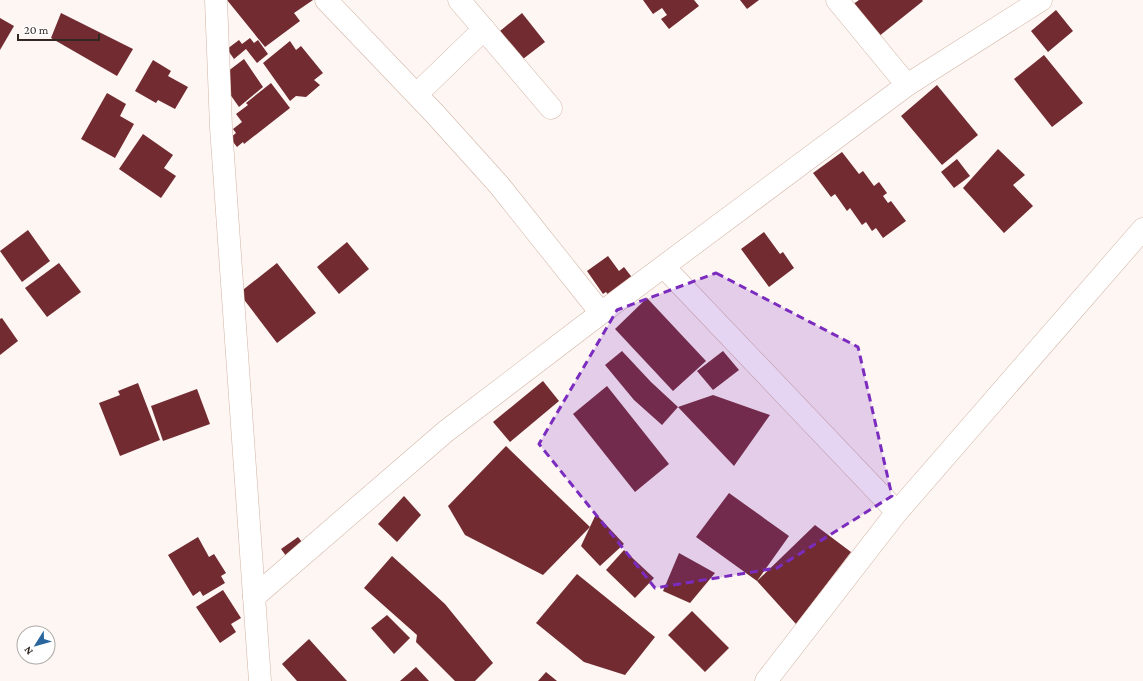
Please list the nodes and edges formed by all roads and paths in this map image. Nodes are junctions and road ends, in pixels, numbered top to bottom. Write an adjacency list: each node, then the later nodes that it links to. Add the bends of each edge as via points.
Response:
1 (216, 0): 14 (street, via 222,134)
2 (326, 0): 8 (street)
3 (460, 0): 6 (street)
4 (837, 0): 7 (street)
5 (1042, 0): 7 (street)
6 (484, 28): 8 (street); 9 (street)
7 (907, 85): 11 (street)
8 (417, 94): 12 (street, via 499,185)
9 (551, 108)
10 (1143, 230): 13 (street)
11 (664, 267): 12 (street); 13 (street)
12 (601, 314): 14 (street, via 445,432)
13 (897, 512): 16 (street)
14 (254, 597): 15 (street)
15 (260, 681)
16 (766, 681)

